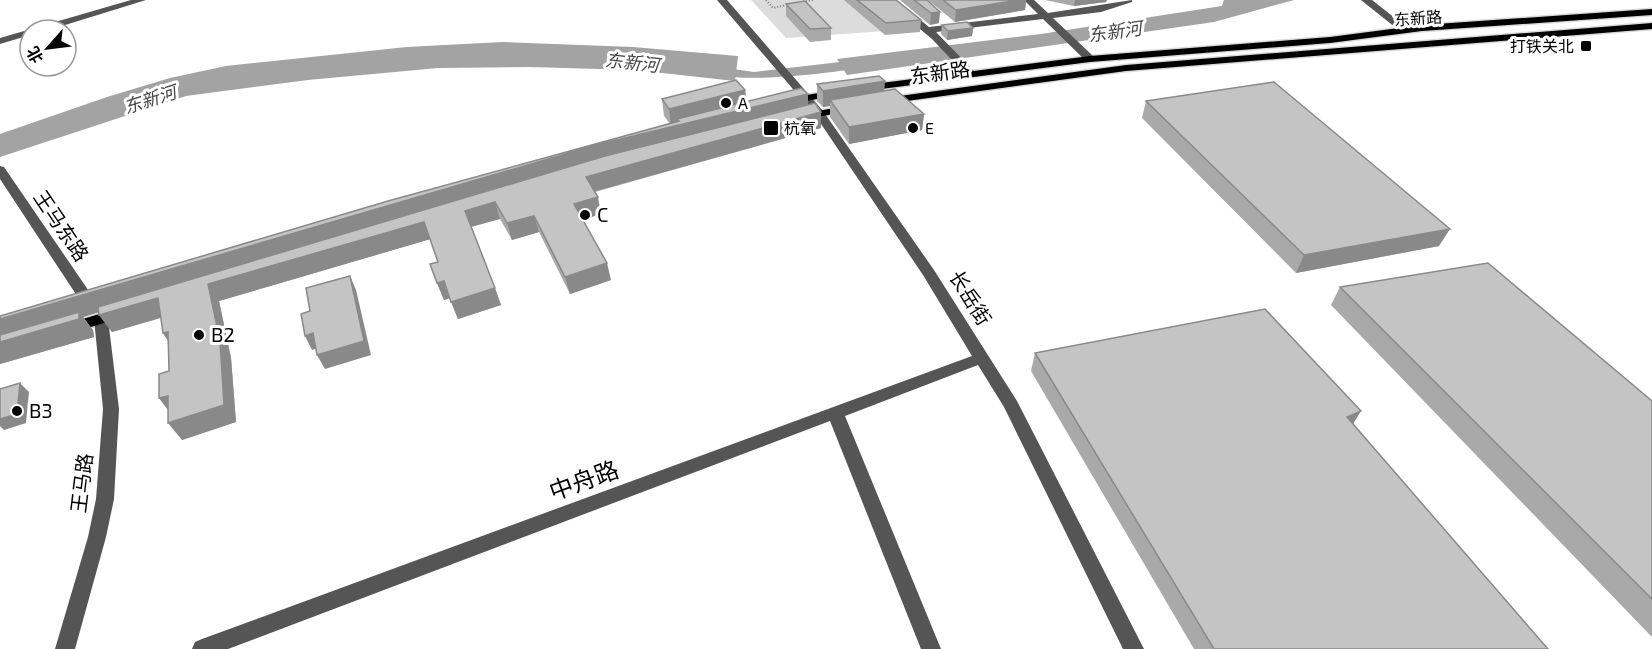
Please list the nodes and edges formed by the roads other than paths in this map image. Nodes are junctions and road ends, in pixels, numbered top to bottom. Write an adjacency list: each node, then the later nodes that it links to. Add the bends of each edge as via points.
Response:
1 (141, 0): 10 (street)
2 (722, 0): 21 (street, 长岳街)
3 (890, 0): 14 (street)
4 (1029, 0): 8 (street)
5 (1127, 0): 8 (street, via 1119,6)
6 (1366, 0): 12 (street)
7 (1652, 12): 12 (main road, 东新路)
8 (1046, 16): 14 (street, via 948,23); 19 (street)
9 (1652, 17): 16 (main road, 东新路)
10 (78, 18)
11 (1652, 26): 18 (main road, 东新路)
12 (1405, 30): 16 (main road, 东新路)
13 (1652, 32): 18 (main road, 东新路, via 1450,49)
14 (932, 34): 20 (street)
15 (18, 36): 17 (street)
16 (1330, 40): 19 (main road, 东新路)
17 (0, 41)
18 (1342, 51): 23 (main road, 东新路, via 1126,68)
19 (1090, 59): 20 (main road, 东新路)
20 (971, 74): 21 (main road, 东新路)
21 (805, 97): 22 (main road, 东新路); 23 (street, 长岳街)
22 (776, 104)
23 (819, 113): 24 (main road, 东新路); 30 (street, 长岳街)
24 (786, 121)
25 (1, 171): 26 (street, 王马东路)
26 (90, 304)
27 (135, 309): 28 (main road)
28 (101, 319): 29 (main road); 32 (street, 王马路, via 111,409 105,499)
29 (56, 333)
30 (982, 358): 31 (street, 中舟路); 35 (street, 长岳街, via 1011,405)
31 (835, 412): 33 (street, 中舟路); 34 (street)
32 (65, 649)
33 (202, 649)
34 (931, 649)
35 (1134, 649)

